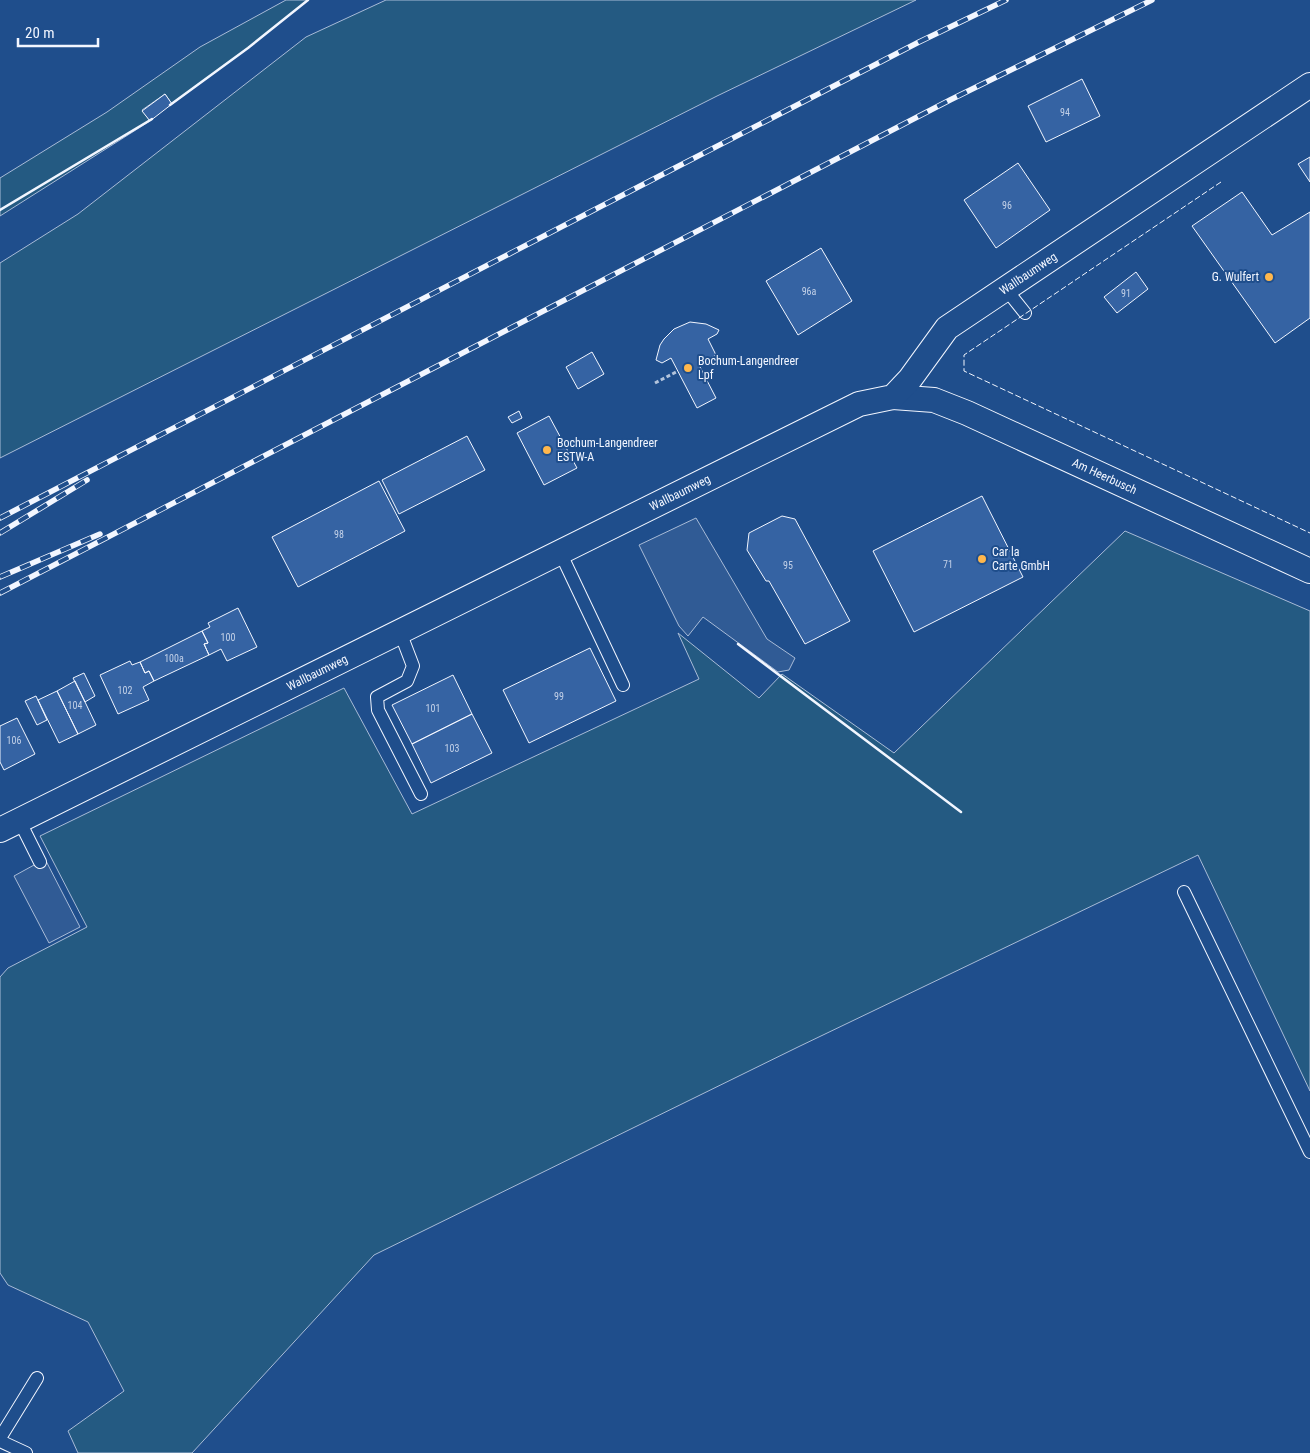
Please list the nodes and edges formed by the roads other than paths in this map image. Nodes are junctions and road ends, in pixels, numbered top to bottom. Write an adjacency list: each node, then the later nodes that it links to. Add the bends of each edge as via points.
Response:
1 (1310, 85): 2 (street, Wallbaumweg)
2 (1006, 288): 3 (lane); 4 (street, Wallbaumweg, via 947,328 910,380)
3 (1025, 313)
4 (893, 397): 5 (street, Wallbaumweg, via 859,404); 6 (street, Am Heerbusch, via 934,400 967,413)
5 (560, 552): 7 (street, Wallbaumweg); 8 (lane)
6 (1310, 571)
7 (400, 632): 9 (lane, via 413,666 407,681 377,697 378,710); 10 (street, Wallbaumweg)
8 (623, 685)
9 (421, 794)
10 (9, 825): 11 (lane)
11 (40, 862)
12 (1184, 892): 13 (lane)
13 (1310, 1152)
14 (37, 1378): 15 (lane)
15 (0, 1439): 16 (lane)
16 (26, 1453)

